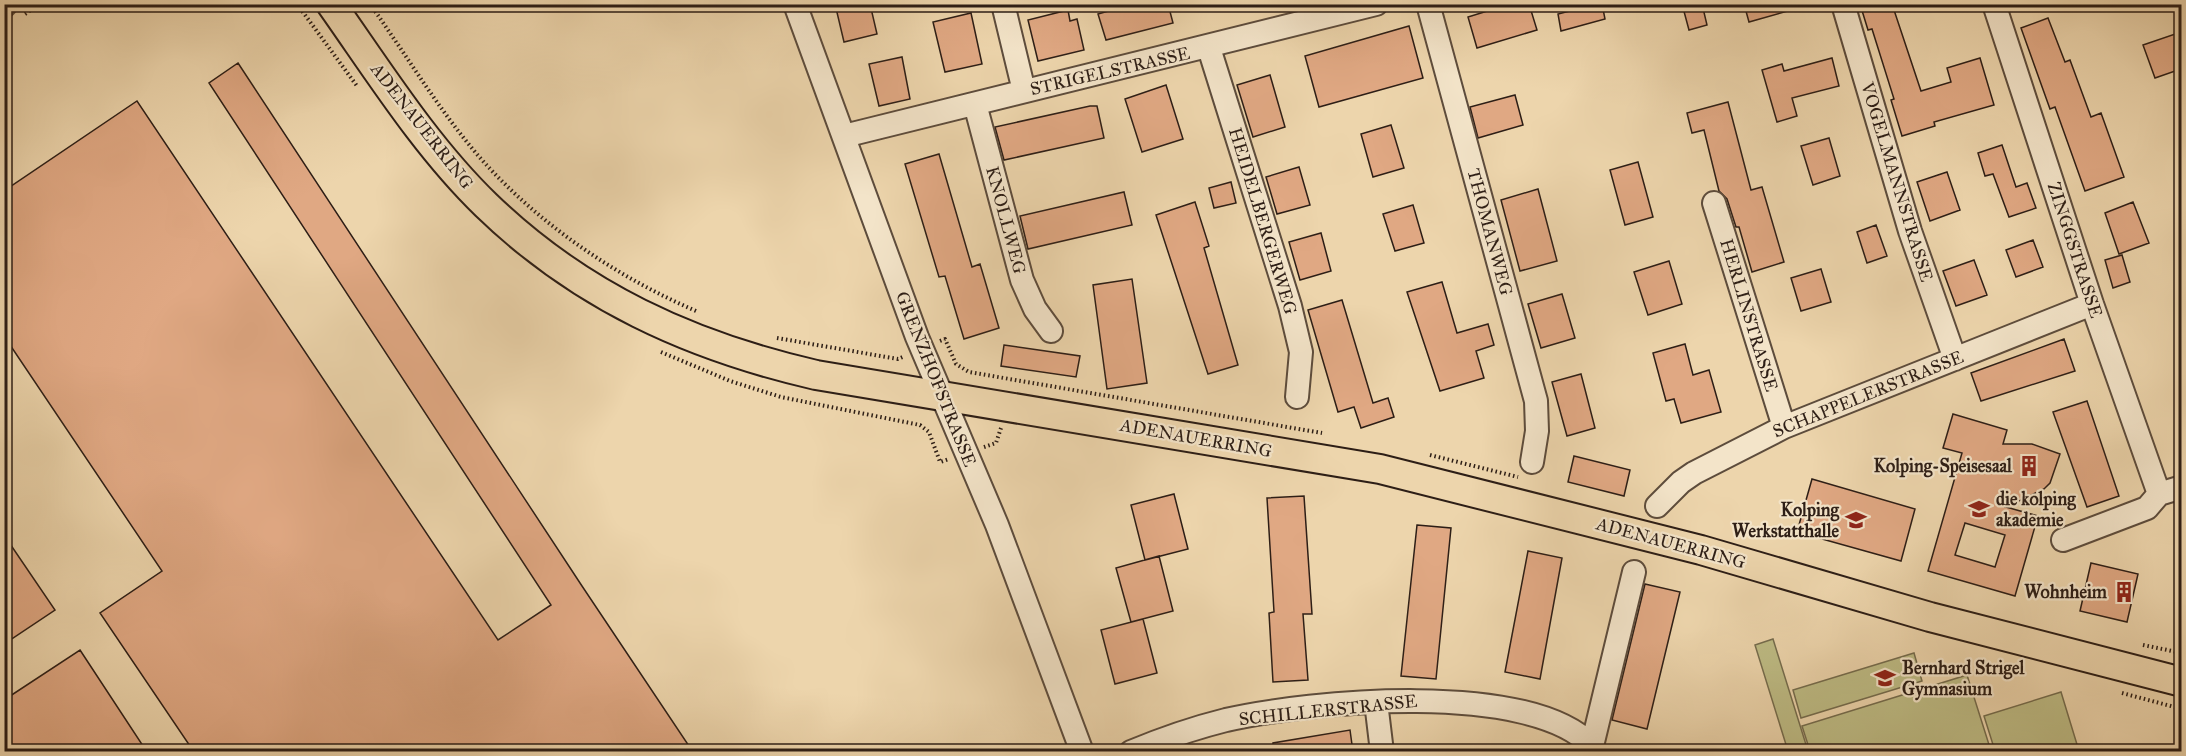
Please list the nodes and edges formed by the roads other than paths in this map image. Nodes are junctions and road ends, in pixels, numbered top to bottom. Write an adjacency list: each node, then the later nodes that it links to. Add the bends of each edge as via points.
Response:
1 (331, 4): 16 (main road, ADENAUERRING, via 455,171 485,205 570,273 669,330 764,363)
2 (795, 4): 11 (street, GRENZHOFSTRASSE)
3 (1003, 4): 9 (street)
4 (1376, 4): 8 (street, STRIGELSTRASSE)
5 (1428, 4): 19 (street, THOMANWEG, via 1536,401)
6 (1843, 4): 15 (street, VOGELMANNSTRASSE, via 1910,231)
7 (1994, 4): 13 (street, ZINGGSTRASSE)
8 (1209, 48): 9 (street, STRIGELSTRASSE); 17 (street, HEIDELBERGERWEG, via 1290,306 1301,352)
9 (1024, 91): 10 (street, STRIGELSTRASSE)
10 (975, 104): 11 (street, STRIGELSTRASSE); 14 (street, KNOLLWEG, via 1022,280 1035,309)
11 (844, 136): 16 (street, GRENZHOFSTRASSE)
12 (1714, 203): 18 (street, HERLINSTRASSE)
13 (2092, 304): 15 (street, SCHAPPELERSTRASSE); 21 (street, ZINGGSTRASSE)
14 (1051, 331)
15 (1954, 359): 18 (street, SCHAPPELERSTRASSE)
16 (942, 396): 25 (main road, ADENAUERRING, via 1380,469 1701,550 1941,620); 27 (street, GRENZHOFSTRASSE, via 1010,558)
17 (1297, 397)
18 (1784, 427): 22 (street, SCHAPPELERSTRASSE, via 1694,473)
19 (1532, 462)
20 (2181, 487): 21 (street)
21 (2159, 494): 23 (street, via 2147,508)
22 (1658, 506)
23 (2064, 540)
24 (1634, 572): 26 (street, SCHILLERSTRASSE, via 1592,746 1583,736 1556,721 1530,713 1419,700)
25 (2181, 682)
26 (1376, 702): 28 (street, SCHILLERSTRASSE, via 1229,720); 29 (street)
27 (1082, 752)
28 (1131, 752)
29 (1382, 752)

